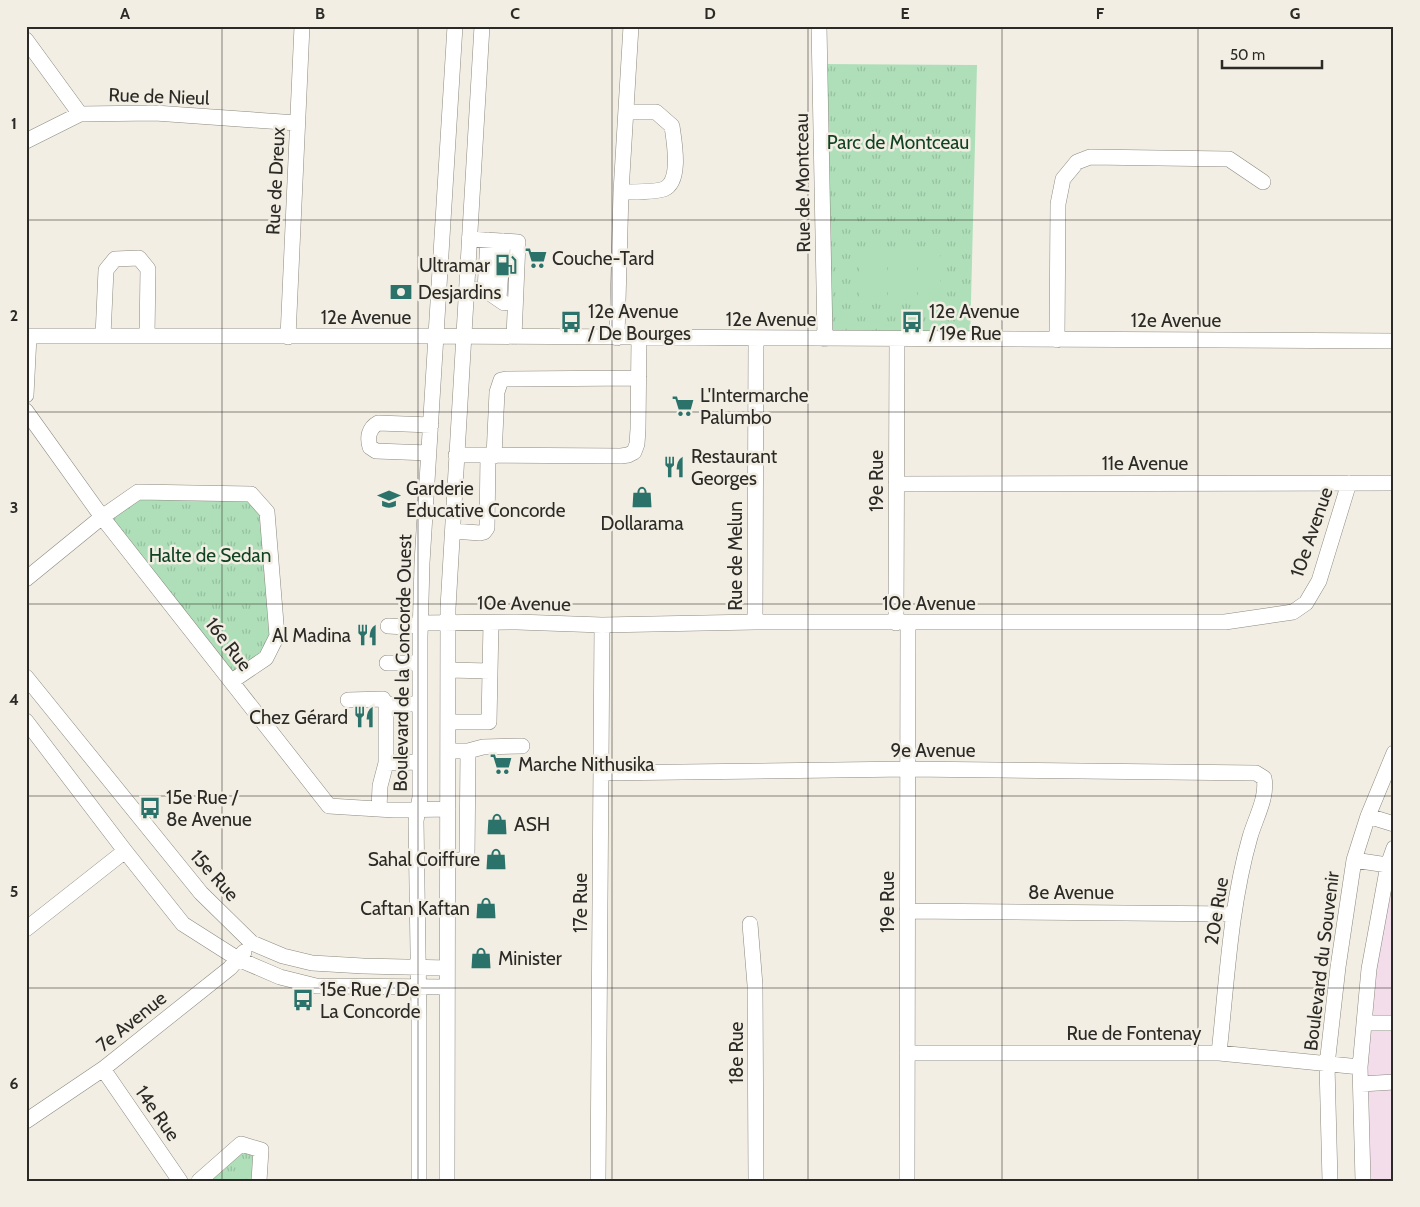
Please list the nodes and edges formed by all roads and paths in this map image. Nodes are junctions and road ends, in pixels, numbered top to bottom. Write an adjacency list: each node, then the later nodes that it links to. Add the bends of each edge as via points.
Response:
1 (302, 26): 9 (street, Rue de Dreux)
2 (455, 26): 23 (street, Boulevard de la Concorde Ouest)
3 (482, 26): 13 (street)
4 (631, 26): 7 (street)
5 (818, 26): 30 (street, Rue de Montceau)
6 (26, 40): 8 (street)
7 (626, 112): 12 (street); 12 (street, via 656,112 672,126 676,168 670,184 664,189)
8 (80, 114): 9 (street, Rue de Nieul, via 155,113); 10 (street, Rue de Nieul)
9 (297, 123): 25 (street, Rue de Dreux)
10 (26, 141)
11 (1263, 182): 32 (street, via 1229,159 1090,157 1078,162 1063,179 1058,204)
12 (621, 192): 27 (street)
13 (469, 239): 14 (street); 16 (street)
14 (488, 240): 15 (street); 17 (street)
15 (503, 241): 18 (street); 19 (street, via 518,242)
16 (467, 289): 17 (street); 24 (street)
17 (485, 290): 18 (street)
18 (500, 298): 19 (street)
19 (514, 313): 26 (street)
20 (28, 336): 21 (street, 12e Avenue); 35 (street)
21 (103, 336): 22 (street, 12e Avenue); 22 (street, via 106,270 115,259 139,258 148,269)
22 (147, 336): 25 (street, 12e Avenue)
23 (437, 336): 24 (street, 12e Avenue); 25 (street, 12e Avenue); 37 (street, Boulevard de la Concorde Ouest)
24 (464, 336): 26 (street, 12e Avenue); 39 (street)
25 (288, 337)
26 (514, 337): 27 (street, 12e Avenue)
27 (617, 338): 28 (street, 12e Avenue)
28 (639, 338): 29 (street, 12e Avenue); 34 (street)
29 (756, 339): 30 (street, 12e Avenue); 49 (street, Rue de Melun)
30 (825, 339): 31 (street, 12e Avenue)
31 (897, 339): 32 (street, 12e Avenue); 43 (street, 19e Rue)
32 (1056, 340): 33 (street, 12e Avenue)
33 (1394, 341)
34 (639, 378): 40 (street, via 501,380); 40 (street, via 638,437 632,454)
35 (26, 394)
36 (26, 411): 44 (street, 16e Rue)
37 (431, 426): 38 (street, Boulevard de la Concorde Ouest); 38 (street, via 378,423 369,436 369,444 376,451)
38 (429, 453): 47 (street, Boulevard de la Concorde Ouest)
39 (456, 455): 40 (street); 45 (street)
40 (491, 455): 45 (street, via 487,528 480,533)
41 (1349, 483): 42 (street, 11e Avenue); 43 (street, 11e Avenue); 51 (street, 10e Avenue, via 1319,581 1306,603 1294,612 1225,622)
42 (1394, 483)
43 (896, 484): 51 (street, 19e Rue)
44 (102, 517): 46 (street); 59 (street, 16e Rue); 59 (street, via 138,492 251,494 267,512 277,636 266,658)
45 (452, 531): 48 (street)
46 (26, 579)
47 (420, 622): 48 (street, 10e Avenue); 53 (street, 10e Avenue, via 406,627); 55 (street, Boulevard de la Concorde Ouest)
48 (448, 622): 50 (street, 10e Avenue); 56 (street)
49 (755, 622): 51 (street, 10e Avenue); 52 (street, 10e Avenue)
50 (491, 623): 52 (street, 10e Avenue); 57 (street)
51 (902, 623): 71 (street, 19e Rue)
52 (602, 625): 72 (street, 17e Rue)
53 (388, 626)
54 (386, 663): 55 (street)
55 (420, 663): 62 (street, Boulevard de la Concorde Ouest)
56 (448, 670): 57 (street); 64 (street)
57 (490, 671): 64 (street, via 489,722)
58 (26, 677): 88 (street, 15e Rue, via 201,893)
59 (232, 681): 74 (street, 16e Rue, via 329,806)
60 (348, 700): 61 (street, via 383,699)
61 (386, 704): 62 (street); 70 (street)
62 (420, 704): 69 (street, Boulevard de la Concorde Ouest)
63 (26, 721): 80 (street)
64 (448, 722): 66 (street)
65 (522, 746): 67 (street, via 483,747)
66 (448, 751): 67 (street); 76 (street)
67 (468, 751): 81 (street, via 467,860)
68 (1394, 753): 77 (street, Boulevard du Souvenir)
69 (419, 762): 70 (street); 75 (street, Boulevard de la Concorde Ouest)
70 (386, 763): 74 (street)
71 (908, 769): 72 (street, 9e Avenue); 73 (street, 9e Avenue, via 1256,773); 84 (street, 19e Rue)
72 (601, 772): 109 (street, 17e Rue)
73 (1264, 778): 85 (street, 20e Rue, via 1266,788 1250,838)
74 (379, 809): 75 (street, 16e Rue)
75 (418, 810): 76 (street, 16e Rue); 90 (street, Boulevard de la Concorde Ouest)
76 (448, 810): 81 (street)
77 (1368, 816): 78 (street); 82 (street, Boulevard du Souvenir)
78 (1394, 824)
79 (1394, 848): 83 (street)
80 (125, 851): 87 (street); 89 (street, via 183,924)
81 (448, 860): 91 (street)
82 (1354, 860): 83 (street); 98 (street, Boulevard du Souvenir)
83 (1391, 866): 94 (street, via 1369,968)
84 (907, 911): 85 (street, 8e Avenue); 96 (street, 19e Rue)
85 (1234, 914): 97 (street, 20e Rue)
86 (750, 924): 110 (street, 18e Rue, via 755,984)
87 (26, 929)
88 (252, 943): 89 (street, 7e Avenue); 90 (street, 15e Rue, via 283,956 312,963)
89 (238, 959): 93 (street, via 280,977 316,986); 100 (street, 7e Avenue)
90 (418, 967): 91 (street, 15e Rue); 93 (street, Boulevard de la Concorde Ouest)
91 (447, 968): 92 (street)
92 (447, 987): 93 (street); 108 (street)
93 (418, 988): 107 (street, Boulevard de la Concorde Ouest)
94 (1364, 1023): 95 (street); 99 (street)
95 (1394, 1023)
96 (907, 1053): 97 (street, Rue de Fontenay); 111 (street, 19e Rue)
97 (1219, 1053): 98 (street, Rue de Fontenay)
98 (1327, 1064): 99 (street, Rue de Fontenay); 112 (street, Boulevard du Souvenir)
99 (1360, 1067): 102 (street)
100 (102, 1069): 103 (street, 7e Avenue); 104 (street, 14e Rue)
101 (1394, 1082): 102 (street)
102 (1361, 1084): 113 (street)
103 (26, 1121)
104 (180, 1181)
105 (199, 1181): 106 (street, via 241,1144 261,1150)
106 (259, 1181)
107 (419, 1181)
108 (447, 1181)
109 (598, 1181)
110 (756, 1181)
111 (907, 1181)
112 (1330, 1181)
113 (1363, 1181)

